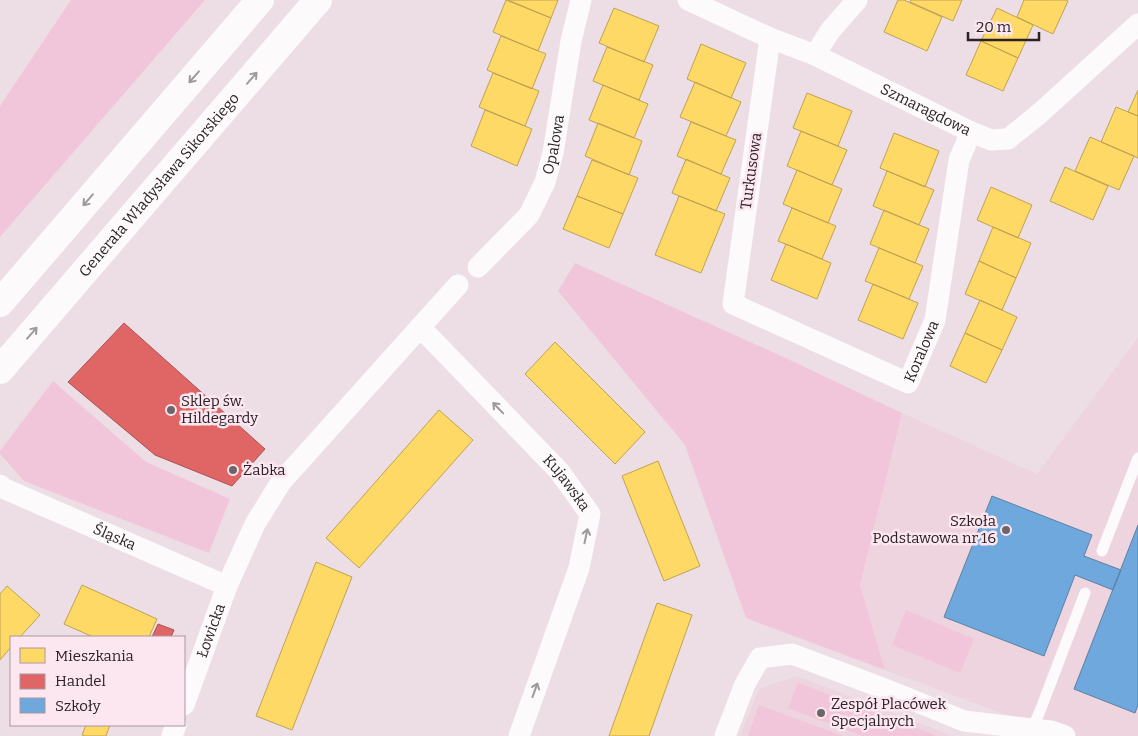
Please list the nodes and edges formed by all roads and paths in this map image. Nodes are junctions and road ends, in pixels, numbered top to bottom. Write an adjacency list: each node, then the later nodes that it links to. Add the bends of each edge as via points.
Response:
1 (260, 0): 12 (street, one-way to 12)
2 (318, 0): 15 (street, Generała Władysława Sikorskiego, one-way to 2)
3 (581, 0): 10 (street, Opalowa, via 545,182 529,215)
4 (688, 0): 7 (street, Szmaragdowa)
5 (857, 0): 8 (street, via 830,31)
6 (1138, 24): 9 (street, Szmaragdowa, via 1008,139 991,140)
7 (770, 38): 8 (street, Szmaragdowa); 13 (street, Turkusowa)
8 (815, 55): 9 (street, Szmaragdowa)
9 (971, 132): 13 (street, Koralowa, via 959,160 935,320 908,383)
10 (478, 267)
11 (458, 285): 14 (street)
12 (0, 302)
13 (733, 304)
14 (420, 327): 19 (street, Łowicka, via 281,482 255,524); 23 (street, Kujawska, one-way to 14, via 579,568 590,514 559,471)
15 (0, 370)
16 (1138, 458): 18 (lane)
17 (1, 488): 19 (street, Śląska)
18 (1102, 551)
19 (227, 586): 21 (street, Łowicka)
20 (1085, 593): 22 (lane)
21 (185, 702)
22 (1032, 729): 24 (street, via 964,721 792,654 760,658 744,684); 25 (street)
23 (519, 736)
24 (725, 736)
25 (1065, 736)

